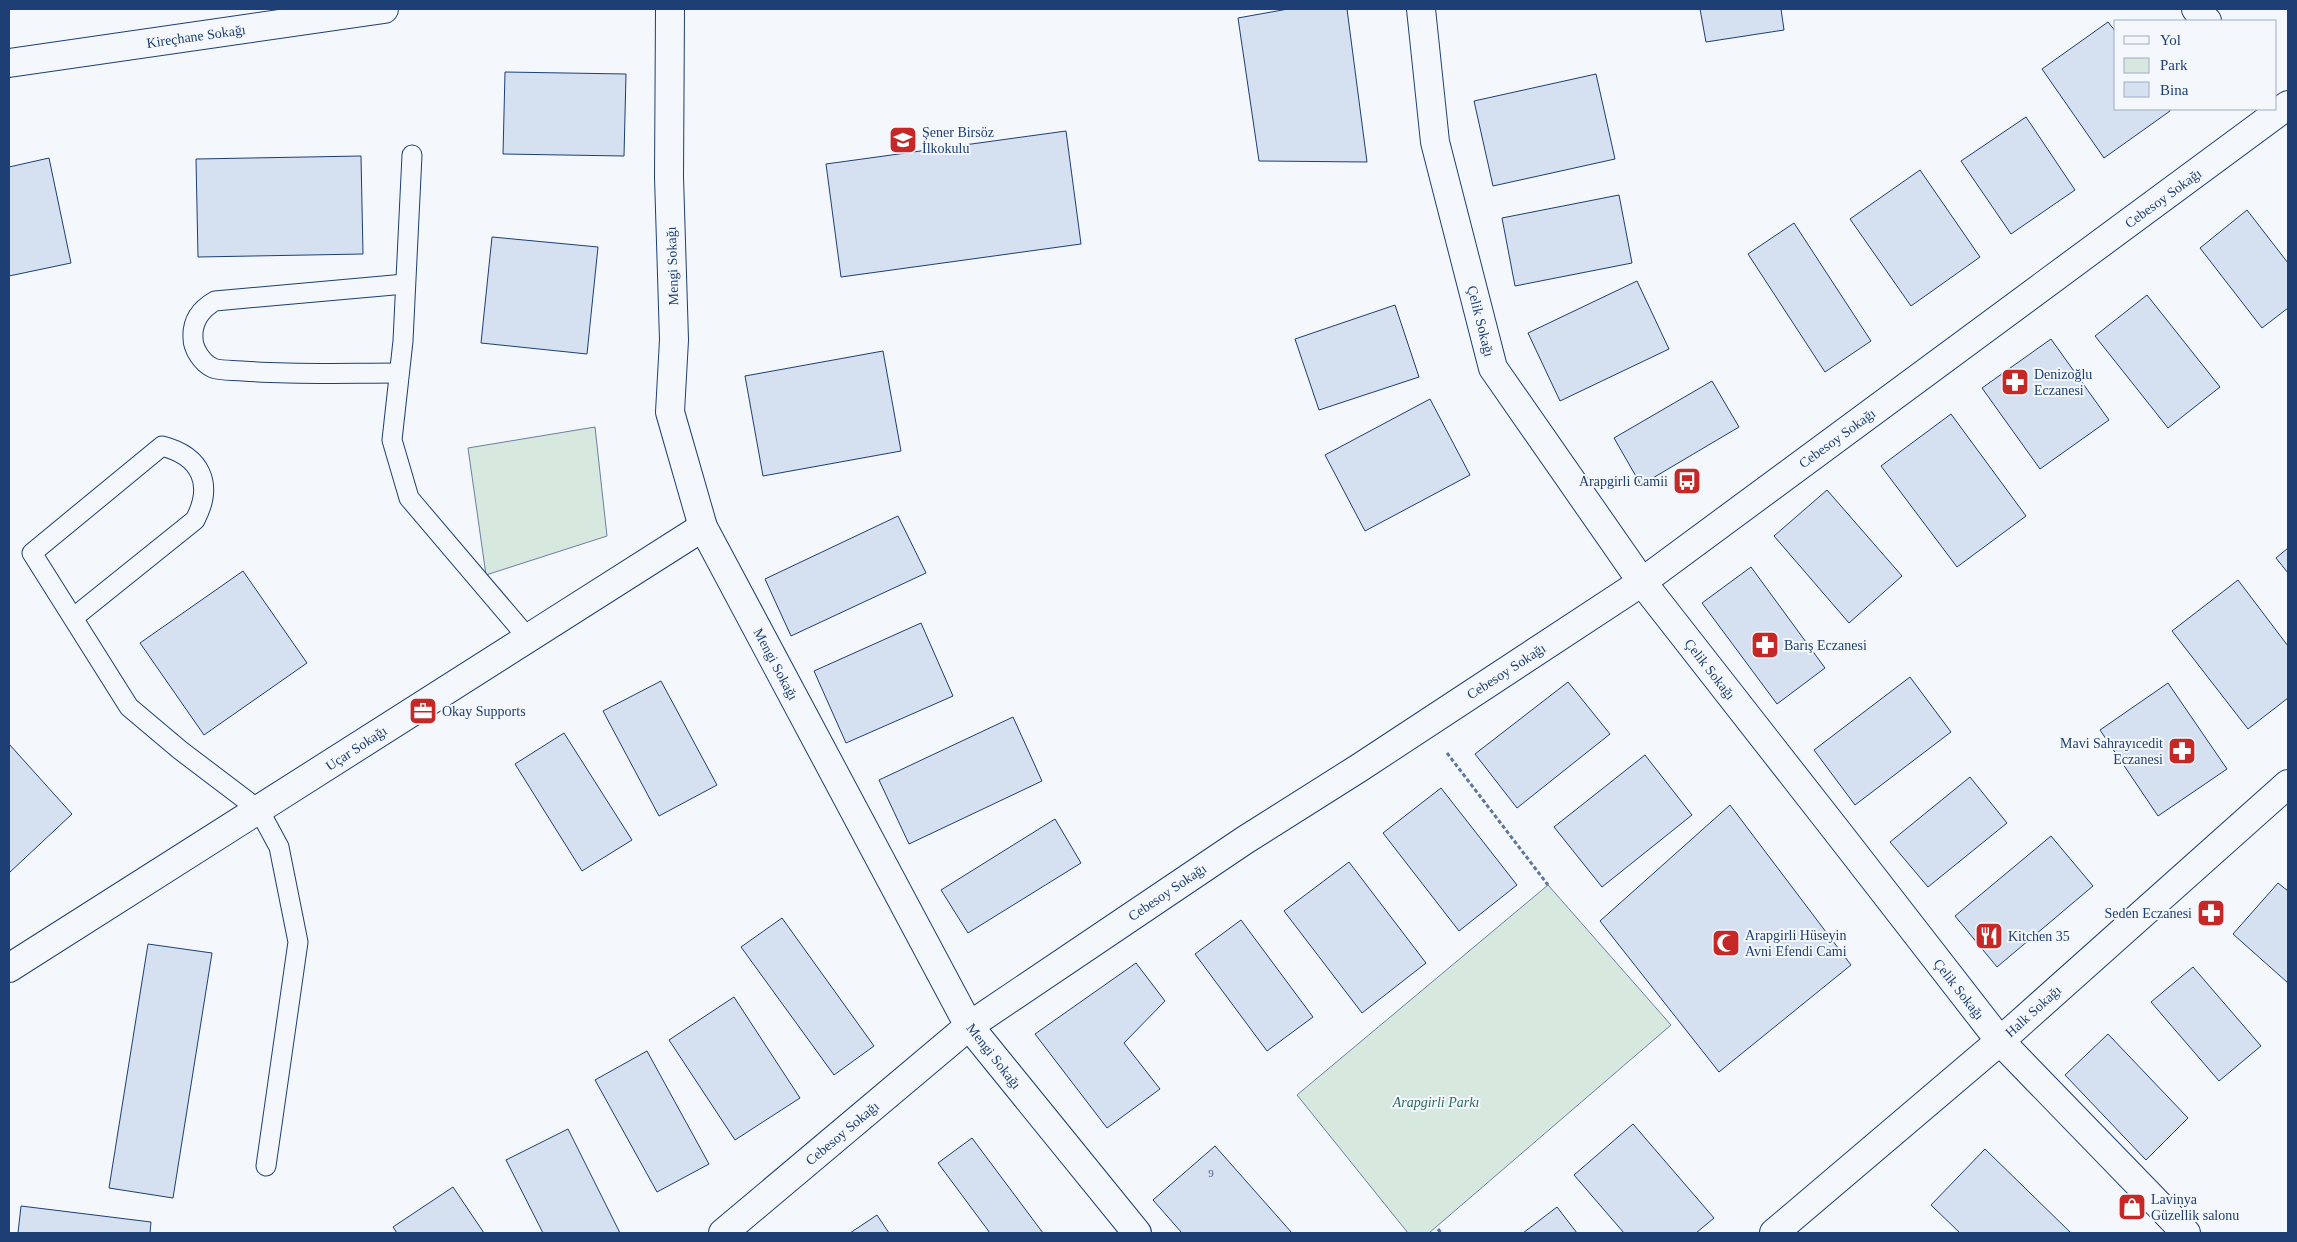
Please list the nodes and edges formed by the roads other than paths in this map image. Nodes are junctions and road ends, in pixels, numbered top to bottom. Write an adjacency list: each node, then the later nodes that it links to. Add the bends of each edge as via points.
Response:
1 (384, 9): 6 (street, Kireçhane Sokağı)
2 (670, 9): 11 (street, Mengi Sokağı, via 668,177 674,340 670,412)
3 (1421, 9): 12 (street, Çelik Sokağı, via 1436,142 1493,368)
4 (2196, 9): 5 (street)
5 (2206, 20)
6 (9, 64)
7 (2284, 108): 12 (street, Cebesoy Sokağı)
8 (412, 156): 9 (lane)
9 (405, 284): 10 (lane); 10 (lane, via 214,301 197,317 192,340 203,361 214,368 272,373)
10 (399, 373): 14 (lane, via 392,440 409,498)
11 (702, 526): 14 (street, Uçar Sokağı); 18 (street, Mengi Sokağı)
12 (1642, 582): 18 (street, Cebesoy Sokağı, via 1245,840); 19 (street, Çelik Sokağı)
13 (73, 618): 13 (lane, via 32,553 162,446 186,455 196,465 204,492 202,507 195,520); 16 (lane, via 129,707)
14 (528, 638): 16 (street, Uçar Sokağı)
15 (2288, 784): 19 (street, Halk Sokağı)
16 (259, 810): 17 (street, Uçar Sokağı); 20 (lane, via 278,847 298,942)
17 (9, 968)
18 (969, 1026): 21 (street, Cebesoy Sokağı); 22 (street, Mengi Sokağı)
19 (2000, 1041): 23 (street, Halk Sokağı); 24 (street, Çelik Sokağı)
20 (266, 1166)
21 (723, 1233)
22 (1137, 1233)
23 (1774, 1233)
24 (2186, 1233)

